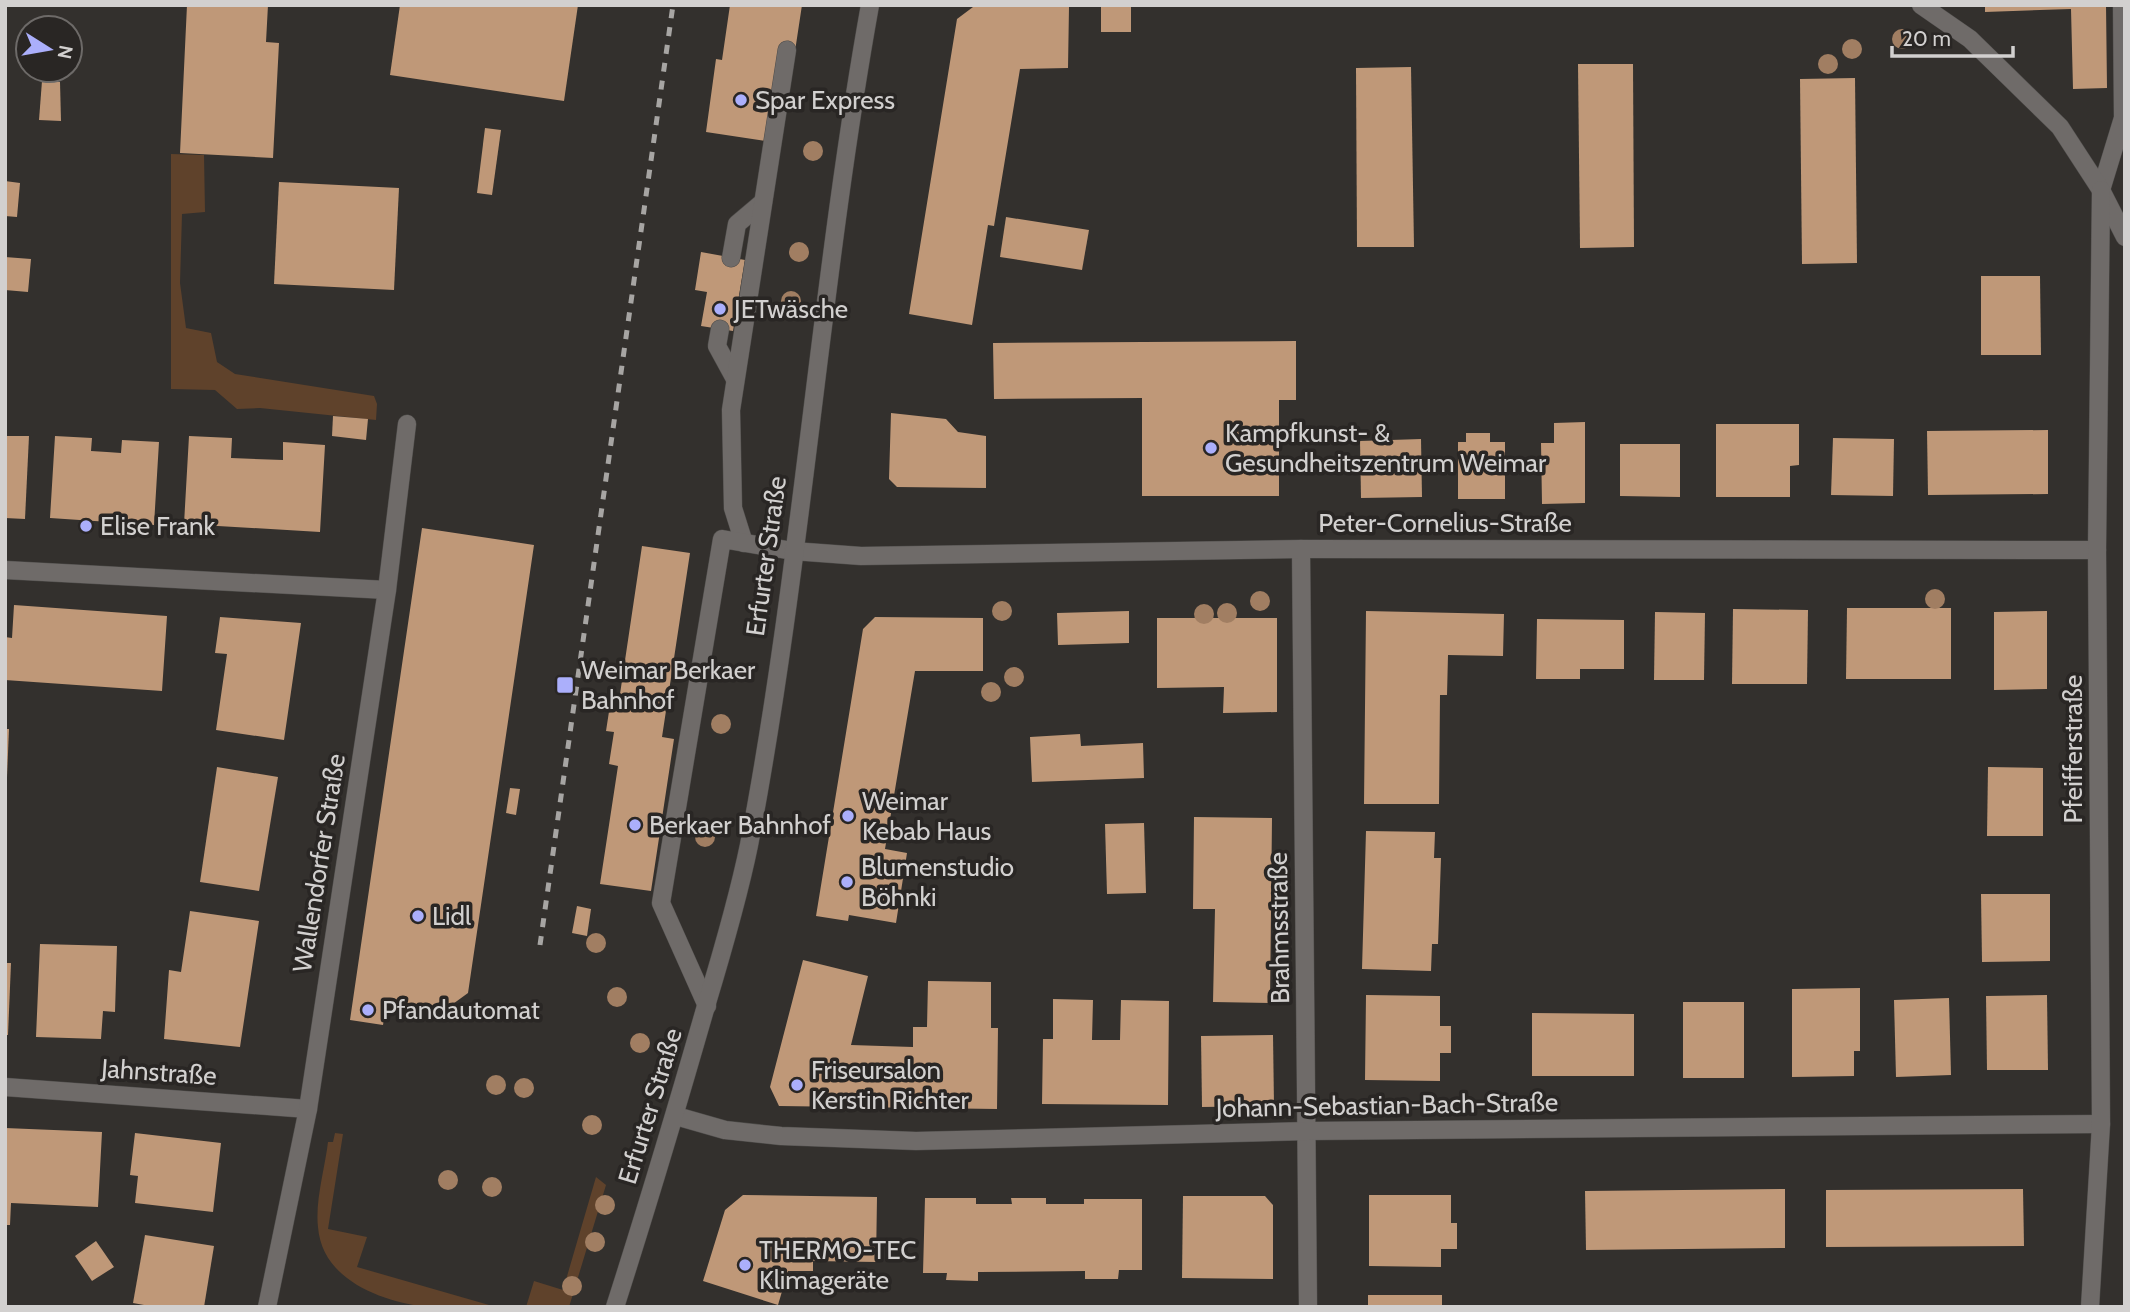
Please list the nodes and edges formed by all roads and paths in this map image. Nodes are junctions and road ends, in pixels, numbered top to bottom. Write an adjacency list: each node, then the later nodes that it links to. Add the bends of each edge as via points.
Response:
1 (870, 5): 15 (street, Erfurter Straße)
2 (1922, 5): 5 (street, via 1970,39 2060,127)
3 (2122, 5): 5 (street, Pfeifferstraße, via 2123,118)
4 (787, 50): 6 (street)
5 (2101, 190): 7 (street); 14 (street, Pfeifferstraße)
6 (763, 201): 8 (street, via 737,223); 10 (street)
7 (2125, 237)
8 (731, 258)
9 (720, 329): 10 (street, via 717,346)
10 (735, 379): 12 (street, via 731,410 733,508)
11 (407, 424): 17 (street, Wallendorfer Straße)
12 (744, 543): 15 (street, Peter-Cornelius-Straße); 18 (street, via 722,539 660,903)
13 (1301, 549): 14 (street, Peter-Cornelius-Straße); 15 (street, Peter-Cornelius-Straße, via 861,556); 23 (street, Brahmsstraße)
14 (2097, 550): 22 (street, Pfeifferstraße)
15 (793, 551): 18 (street, Erfurter Straße, via 748,846)
16 (5, 570): 17 (street)
17 (387, 590): 20 (street, Wallendorfer Straße)
18 (707, 1006): 21 (street, Erfurter Straße)
19 (5, 1087): 20 (street, Jahnstraße)
20 (308, 1109): 24 (street, Wallendorfer Straße)
21 (676, 1116): 23 (street, Johann-Sebastian-Bach-Straße, via 725,1130 780,1136 916,1141); 25 (street, Erfurter Straße)
22 (2101, 1124): 23 (street, Johann-Sebastian-Bach-Straße); 27 (street, Pfeifferstraße)
23 (1308, 1131): 26 (street, Brahmsstraße)
24 (267, 1307)
25 (615, 1307)
26 (1308, 1307)
27 (2090, 1307)

